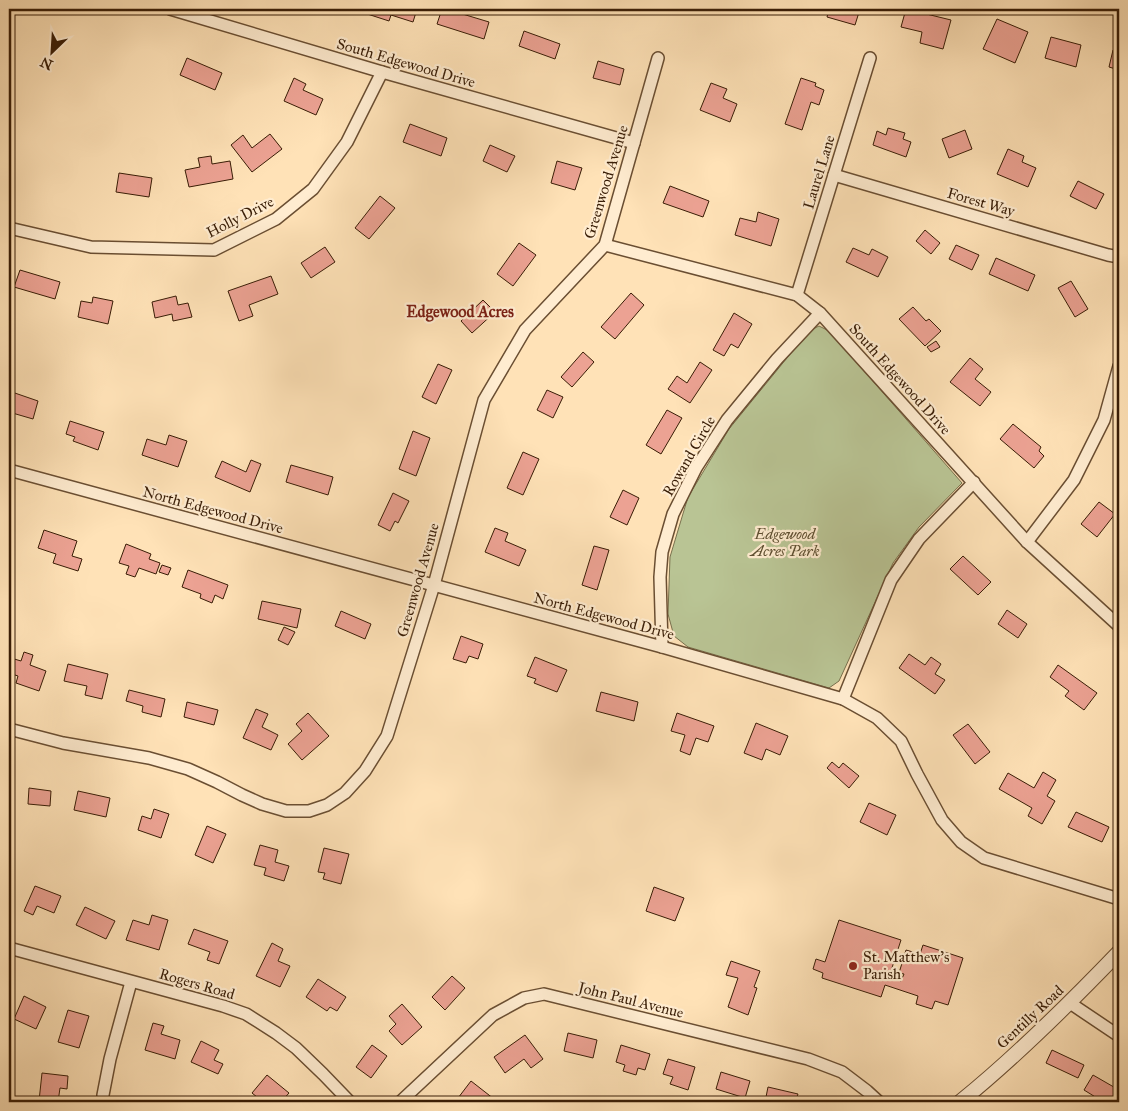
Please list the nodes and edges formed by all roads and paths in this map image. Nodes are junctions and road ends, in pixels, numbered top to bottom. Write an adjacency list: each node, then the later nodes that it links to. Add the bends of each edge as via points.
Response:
1 (170, 9): 4 (street, South Edgewood Drive)
2 (658, 58): 5 (street, Greenwood Avenue)
3 (870, 58): 6 (street, Laurel Lane)
4 (382, 72): 5 (street, South Edgewood Drive); 7 (street, Holly Drive, via 347,142 313,189 276,219 214,250 90,247)
5 (634, 143): 8 (street, Greenwood Avenue)
6 (834, 175): 9 (street, Forest Way); 10 (street, Laurel Lane)
7 (9, 228)
8 (605, 245): 10 (street, South Edgewood Drive); 16 (street, Greenwood Avenue, via 525,330 484,400)
9 (1119, 257)
10 (797, 295): 11 (street, South Edgewood Drive)
11 (820, 313): 14 (street, South Edgewood Drive); 18 (street, Rowand Circle, via 726,420 696,468 673,514 662,552)
12 (1119, 366): 15 (street, via 1104,420 1074,480)
13 (9, 470): 16 (street, North Edgewood Drive)
14 (974, 482): 15 (street, South Edgewood Drive); 19 (street, via 919,539 891,580)
15 (1027, 542): 17 (street, South Edgewood Drive)
16 (434, 586): 18 (street, North Edgewood Drive); 20 (street, Greenwood Avenue, via 387,736 366,771 345,794 309,811 262,804 188,769 149,758 63,743)
17 (1119, 626)
18 (662, 647): 19 (street, North Edgewood Drive)
19 (843, 699): 21 (street, North Edgewood Drive, via 877,718 901,741 942,820 960,842 984,858)
20 (9, 729)
21 (1119, 899)
22 (9, 948): 24 (street, Rogers Road)
23 (1119, 952): 25 (street, Gentilly Road)
24 (131, 982): 27 (street, via 110,1059); 28 (street, Rogers Road, via 246,1014 296,1048)
25 (1070, 1003): 26 (street); 31 (street, Gentilly Road)
26 (1119, 1036)
27 (103, 1102)
28 (350, 1102)
29 (400, 1102): 30 (street, John Paul Avenue, via 493,1015 524,998 544,994 808,1059 842,1072)
30 (879, 1102)
31 (960, 1102)

